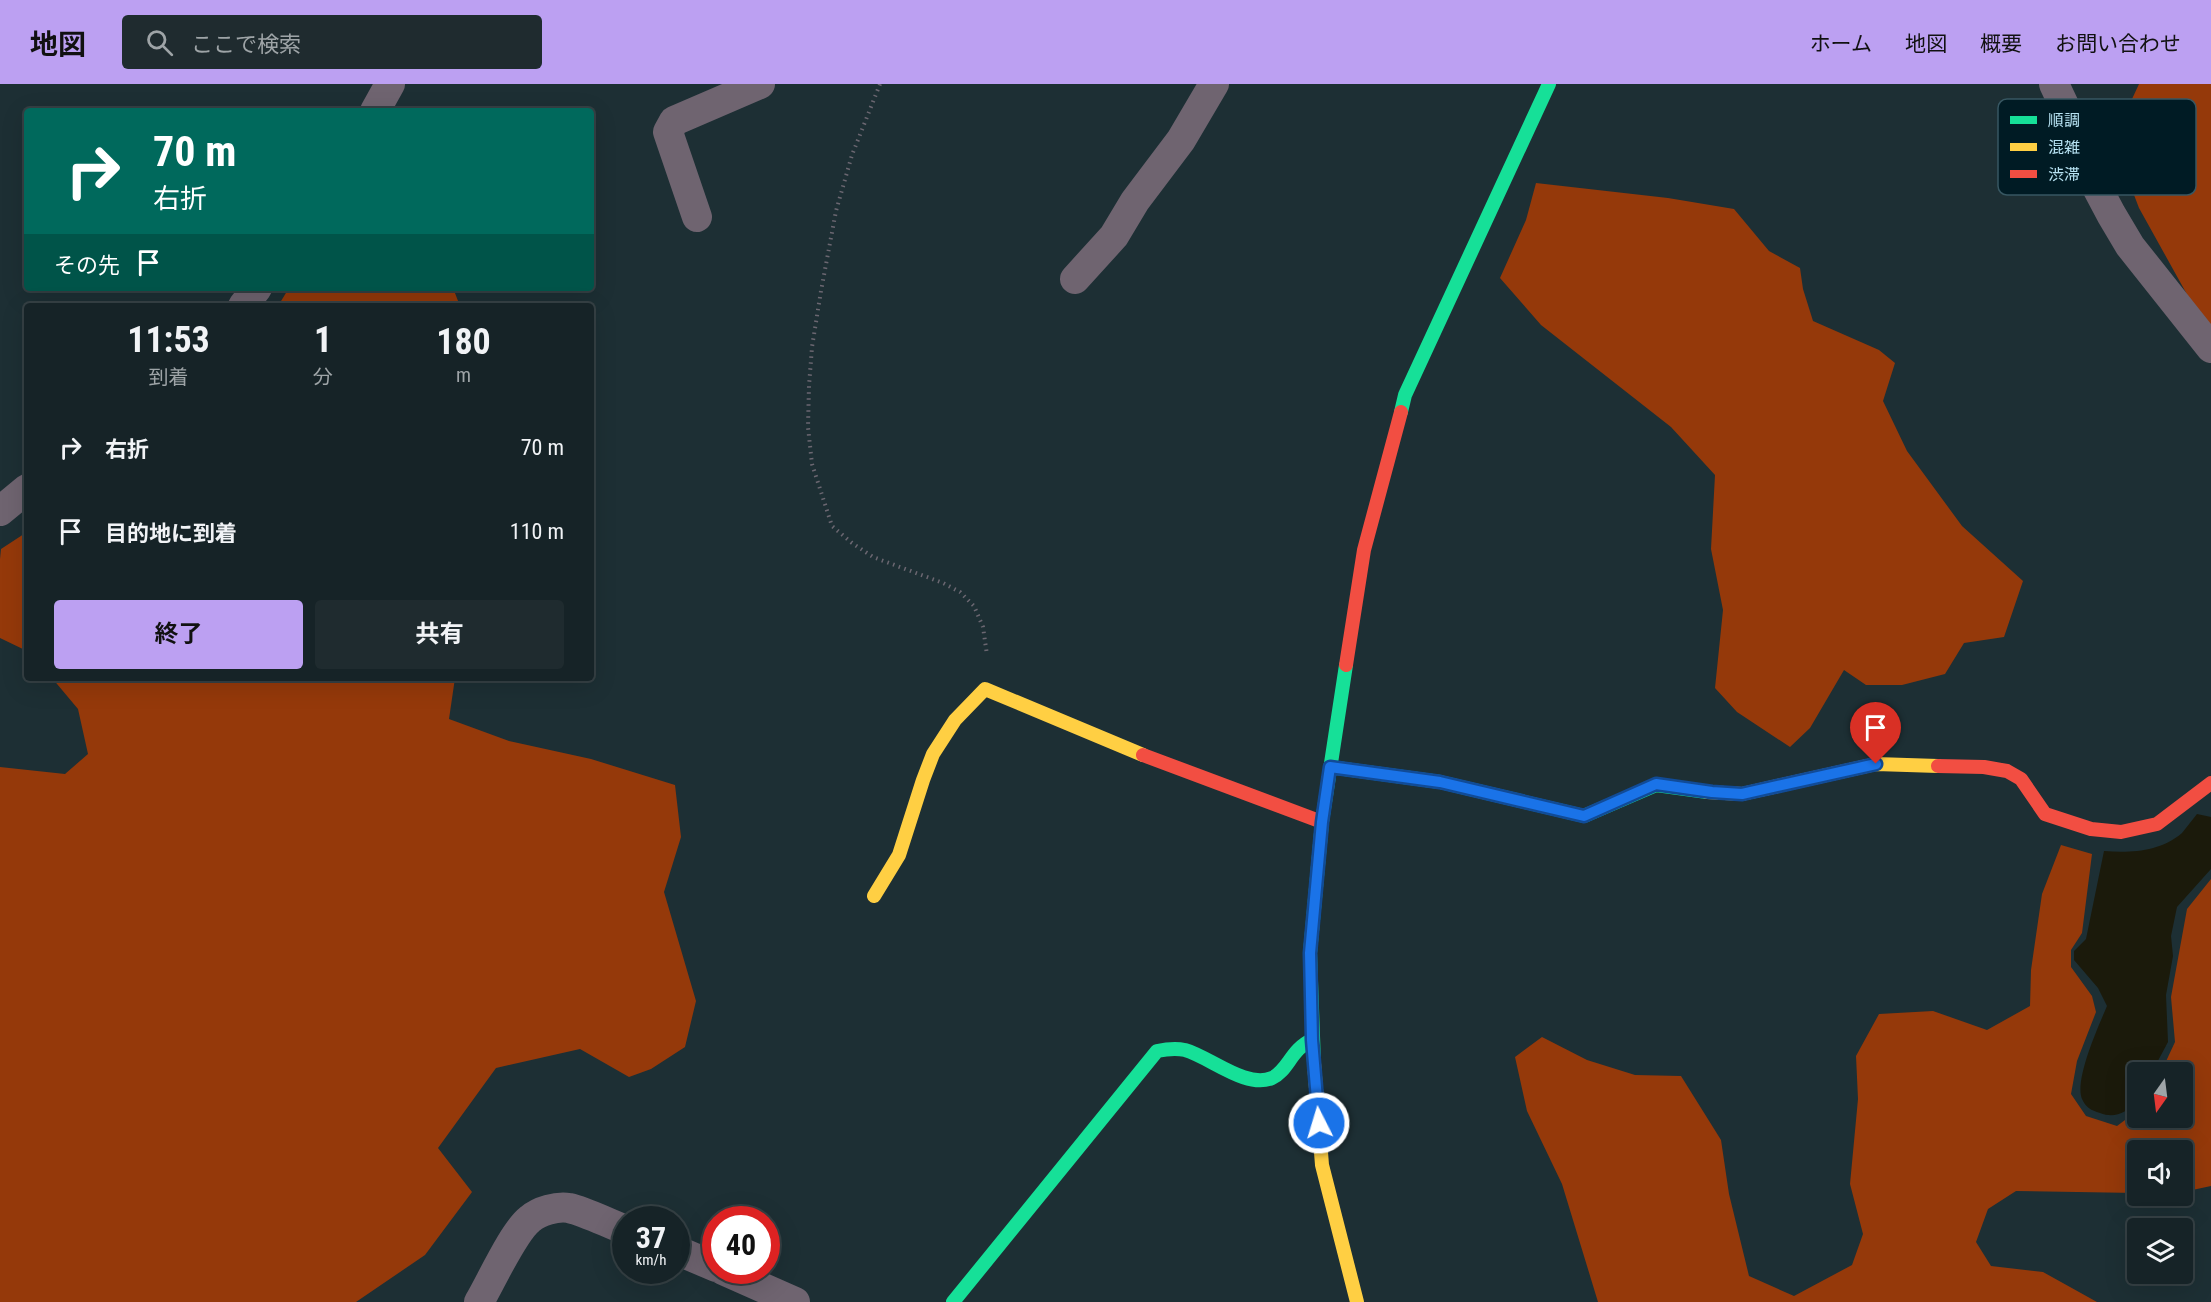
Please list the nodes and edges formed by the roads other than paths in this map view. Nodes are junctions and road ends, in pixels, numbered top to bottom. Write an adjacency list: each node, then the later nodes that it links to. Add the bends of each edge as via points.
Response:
1 (390, 84): 7 (street)
2 (760, 84): 9 (street, via 674,121 668,132)
3 (1214, 84): 10 (street, via 1181,140 1114,236)
4 (1549, 84): 16 (street, via 1405,395 1364,550)
5 (2054, 84): 6 (street)
6 (2061, 99)
7 (377, 108)
8 (2100, 195): 13 (street, via 2130,246)
9 (698, 217)
10 (1075, 279)
11 (255, 291): 12 (street)
12 (245, 303)
13 (2211, 348)
14 (24, 491): 15 (street)
15 (0, 511)
16 (1330, 767): 17 (street, via 1440,782 1584,816 1656,784 1742,794 1876,764 1984,767 2021,778 2045,814 2091,829 2121,832 2157,824); 18 (street)
17 (2211, 783)
18 (1322, 822): 19 (street, via 1145,758 985,689 955,718 940,741 920,789 902,850); 20 (street, via 1310,953)
19 (874, 896)
20 (1312, 1040): 25 (street, via 1302,1043 1278,1074 1263,1081 1234,1073 1181,1048 1157,1051); 26 (street, via 1322,1164)
21 (612, 1225): 23 (street, via 569,1208 538,1214 519,1230)
22 (754, 1284): 24 (street)
23 (479, 1302)
24 (795, 1302)
25 (953, 1302)
26 (1357, 1302)

